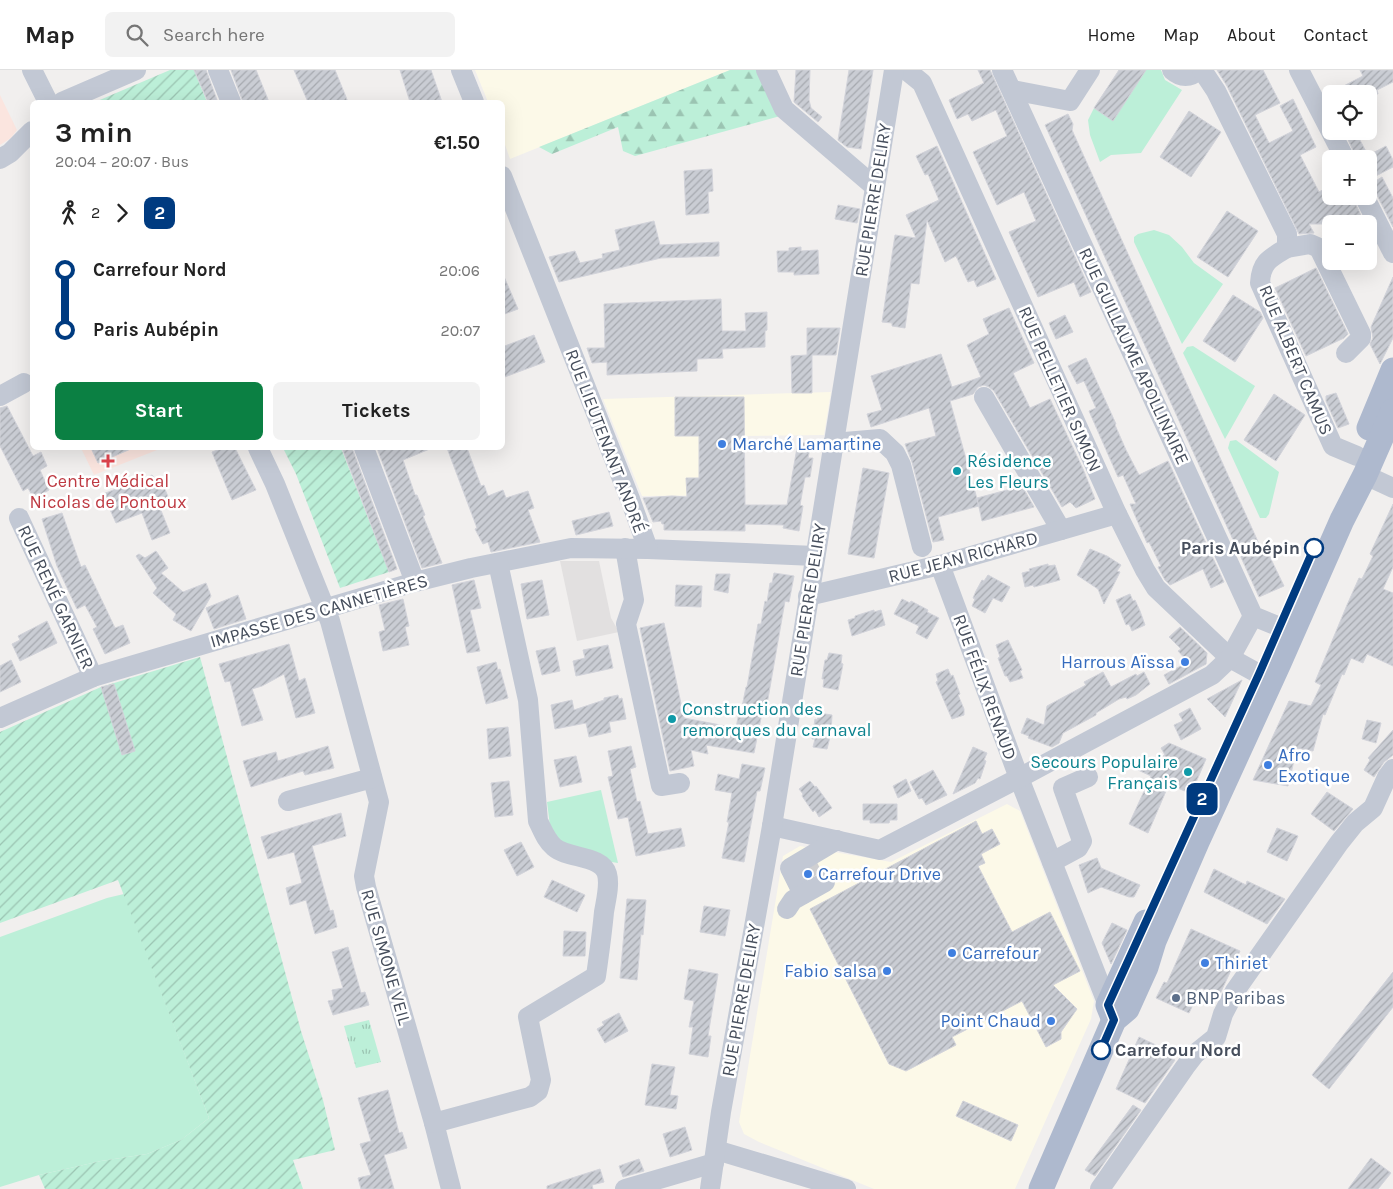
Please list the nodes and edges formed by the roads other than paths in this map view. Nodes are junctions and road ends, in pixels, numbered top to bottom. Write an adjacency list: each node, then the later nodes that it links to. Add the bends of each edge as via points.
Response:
1 (32, 70): 14 (street)
2 (136, 70): 15 (street)
3 (218, 70): 16 (street)
4 (461, 70): 17 (street)
5 (766, 70): 22 (street, via 784,109)
6 (894, 70): 22 (street, RUE PIERRE DELIRY)
7 (906, 70): 37 (street, RUE PELLETIER SIMON, via 922,83)
8 (1002, 70): 13 (street, RUE GUILLAUME APOLLINAIRE)
9 (1090, 70): 13 (street, via 1070,101)
10 (1172, 70): 11 (street, via 1186,77)
11 (1201, 70): 24 (street, via 1216,91 1287,234)
12 (1299, 70): 19 (street)
13 (1012, 90): 49 (street, RUE GUILLAUME APOLLINAIRE)
14 (47, 100)
15 (67, 100)
16 (230, 100)
17 (473, 100)
18 (30, 133): 20 (street)
19 (1340, 150)
20 (0, 159)
21 (505, 184): 42 (street, RUE LIEUTENANT ANDRÉ)
22 (875, 187): 32 (street, RUE PIERRE DELIRY)
23 (1369, 205): 25 (street)
24 (1287, 248): 26 (street, via 1310,244 1318,248 1361,334); 35 (street, RUE ALBERT CAMUS, via 1268,259 1261,271 1260,283 1332,446)
25 (1393, 253)
26 (1346, 353)
27 (1393, 370): 35 (main road)
28 (24, 383): 29 (street)
29 (0, 396)
30 (984, 397): 39 (street)
31 (1393, 411): 35 (main road)
32 (834, 443): 40 (street, via 880,439 895,453); 43 (street, RUE PIERRE DELIRY)
33 (259, 450): 48 (street, RUE SIMONE VEIL)
34 (365, 450): 46 (street)
35 (1361, 466): 36 (street, RUE ALBERT CAMUS); 50 (main road); 67 (main road, via 1342,520 1197,842 1146,967 1126,1009)
36 (1393, 488)
37 (1117, 514): 39 (street, RUE JEAN RICHARD); 51 (street, RUE PELLETIER SIMON, via 1156,588)
38 (19, 518): 53 (street, RUE RENÉ GARNIER)
39 (1061, 530): 45 (street, RUE JEAN RICHARD)
40 (922, 547)
41 (625, 548): 42 (street, IMPASSE DES CANNETIÈRES); 44 (street, IMPASSE DES CANNETIÈRES, via 571,548); 59 (street, via 634,600 626,624 661,786)
42 (648, 549): 43 (street, RUE LIEUTENANT ANDRÉ)
43 (815, 556): 47 (street, RUE PIERRE DELIRY)
44 (498, 563): 46 (street, IMPASSE DES CANNETIÈRES); 68 (street, via 528,700 538,822 556,849 603,866 607,874 607,891 596,976 528,1017 541,1080 538,1091 530,1097)
45 (940, 565): 47 (street, RUE JEAN RICHARD); 58 (street, RUE FÉLIX RENAUD)
46 (415, 582): 48 (street, IMPASSE DES CANNETIÈRES)
47 (808, 596): 61 (street, RUE PIERRE DELIRY)
48 (326, 609): 53 (street, IMPASSE DES CANNETIÈRES); 57 (street, RUE SIMONE VEIL)
49 (1253, 616): 50 (street); 51 (street)
50 (1280, 627): 52 (main road)
51 (1230, 658): 52 (street, RUE PELLETIER SIMON); 58 (street, via 1212,675)
52 (1259, 674): 67 (main road)
53 (93, 677): 54 (street, IMPASSE DES CANNETIÈRES)
54 (0, 718)
55 (1393, 769): 75 (street, via 1374,808 1355,823 1339,843 1235,991 1216,1037 1185,1067)
56 (1088, 777): 63 (street, via 1063,788 1082,841 1078,848)
57 (372, 778): 60 (street); 68 (street, RUE SIMONE VEIL, via 379,802 364,876)
58 (1019, 778): 62 (street, via 880,850); 63 (street, RUE FÉLIX RENAUD)
59 (680, 783)
60 (288, 801)
61 (772, 826): 62 (street); 69 (street, RUE PIERRE DELIRY)
62 (837, 840): 65 (street, via 790,868)
63 (1049, 855): 67 (street, RUE FÉLIX RENAUD)
64 (825, 882): 65 (street)
65 (803, 894): 66 (street)
66 (787, 909)
67 (1111, 1013): 70 (main road)
68 (434, 1123): 71 (street, RUE SIMONE VEIL)
69 (715, 1156): 72 (street); 73 (street, RUE PIERRE DELIRY); 74 (street)
70 (1045, 1188)
71 (451, 1189)
72 (625, 1189)
73 (710, 1189)
74 (846, 1189)
75 (1100, 1189)

